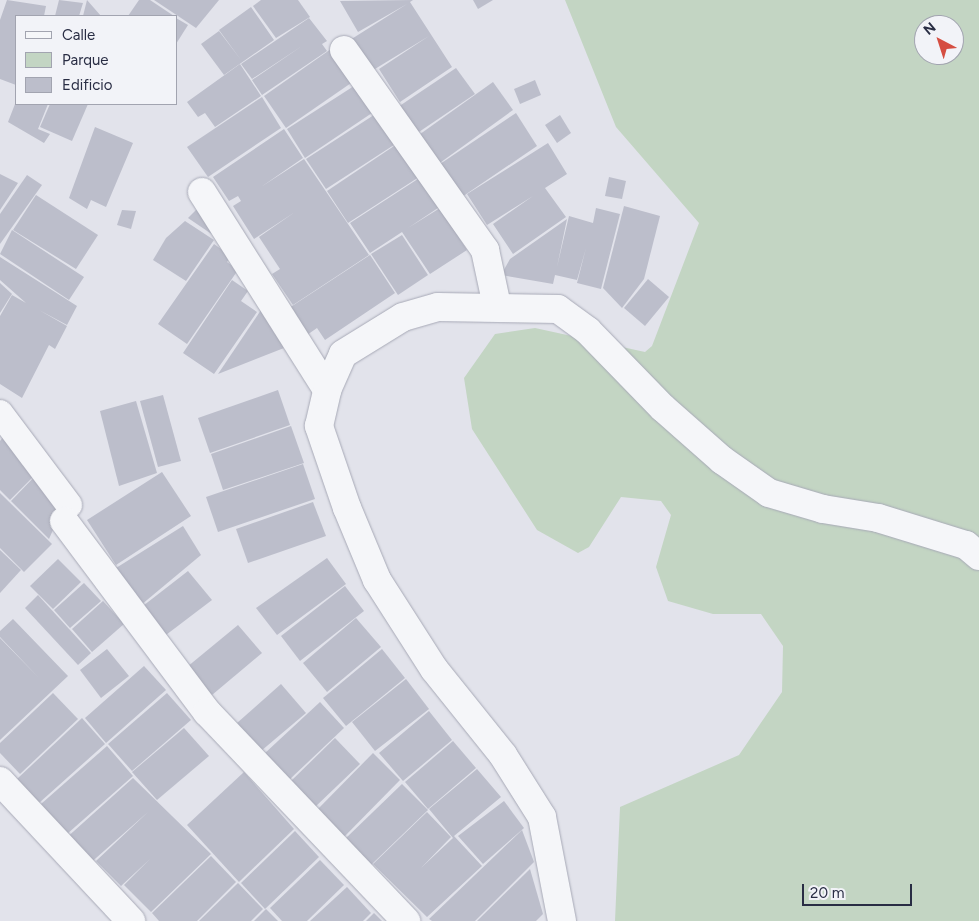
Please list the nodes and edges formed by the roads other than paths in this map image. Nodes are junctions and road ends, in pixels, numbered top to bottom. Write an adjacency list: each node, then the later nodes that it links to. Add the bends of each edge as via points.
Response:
1 (344, 50): 3 (street, via 485,250)
2 (202, 192): 4 (street)
3 (497, 306): 4 (street, via 438,307 403,317 343,354); 7 (street, via 558,309 588,331 663,408 722,460 769,493 823,509 878,518 966,544)
4 (327, 390): 11 (street, via 319,426 378,580 434,669 503,755 542,817)
5 (0, 413): 6 (street)
6 (66, 513): 10 (street, via 207,712)
7 (979, 556)
8 (0, 781): 9 (street)
9 (131, 921)
10 (406, 921)
11 (562, 921)

